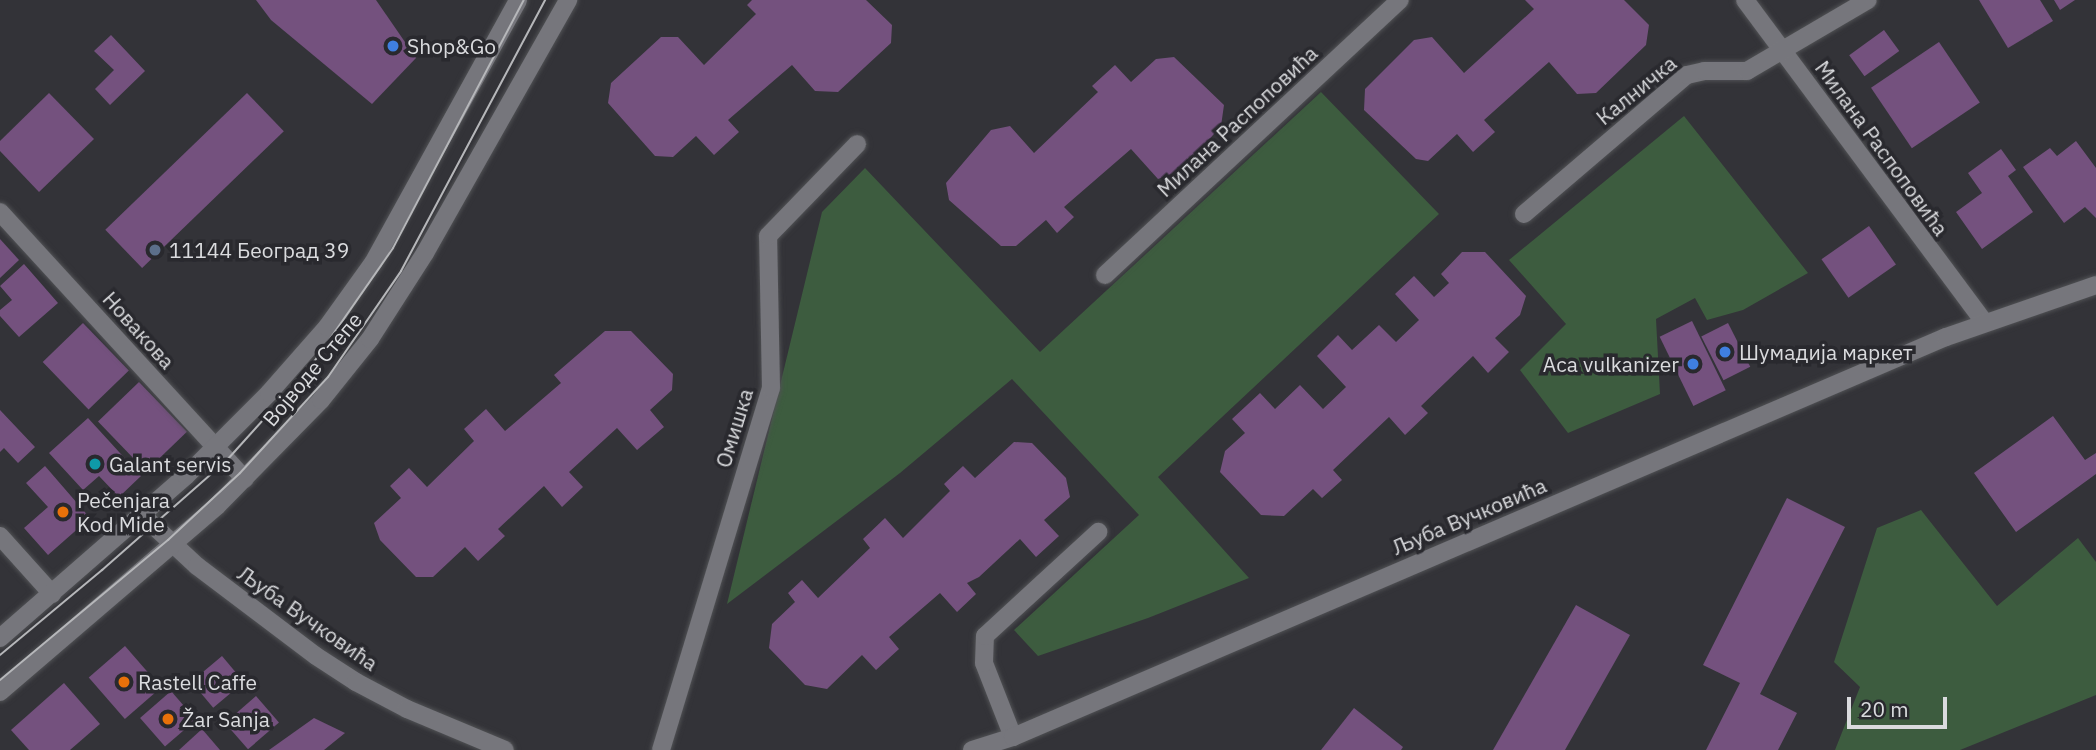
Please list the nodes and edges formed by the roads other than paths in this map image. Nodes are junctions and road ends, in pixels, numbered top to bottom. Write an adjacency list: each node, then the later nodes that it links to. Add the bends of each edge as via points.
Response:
1 (518, 0): 13 (street, Војводе Степе, via 373,263 299,361)
2 (568, 0): 14 (street, Војводе Степе, via 425,253 370,339 321,400)
3 (1400, 0): 10 (street, Милана Распоповића)
4 (1745, 0): 6 (street, Милана Распоповића)
5 (1868, 0): 6 (street, Калничка)
6 (1783, 50): 9 (street, Калничка, via 1747,71 1687,75); 12 (street, Милана Распоповића)
7 (857, 144): 24 (street, Омишка, via 768,236 771,388)
8 (0, 212): 13 (street, Новакова)
9 (1524, 214)
10 (1105, 275)
11 (2096, 285): 12 (street, Љуба Вучковића)
12 (1984, 322): 22 (street, Љуба Вучковића)
13 (216, 447): 14 (street, Новакова); 15 (street, Војводе Степе)
14 (245, 479): 18 (street, Војводе Степе)
15 (141, 514): 18 (street, Љуба Вучковића); 19 (street, Војводе Степе)
16 (1098, 532): 22 (street, via 985,636 984,663)
17 (0, 536): 19 (street)
18 (173, 545): 21 (street, Војводе Степе); 23 (street, Љуба Вучковића, via 260,617 356,682)
19 (52, 594): 20 (street, Војводе Степе)
20 (0, 638)
21 (0, 692)
22 (1013, 737): 25 (street, Љуба Вучковића)
23 (505, 750)
24 (661, 750)
25 (972, 750)

